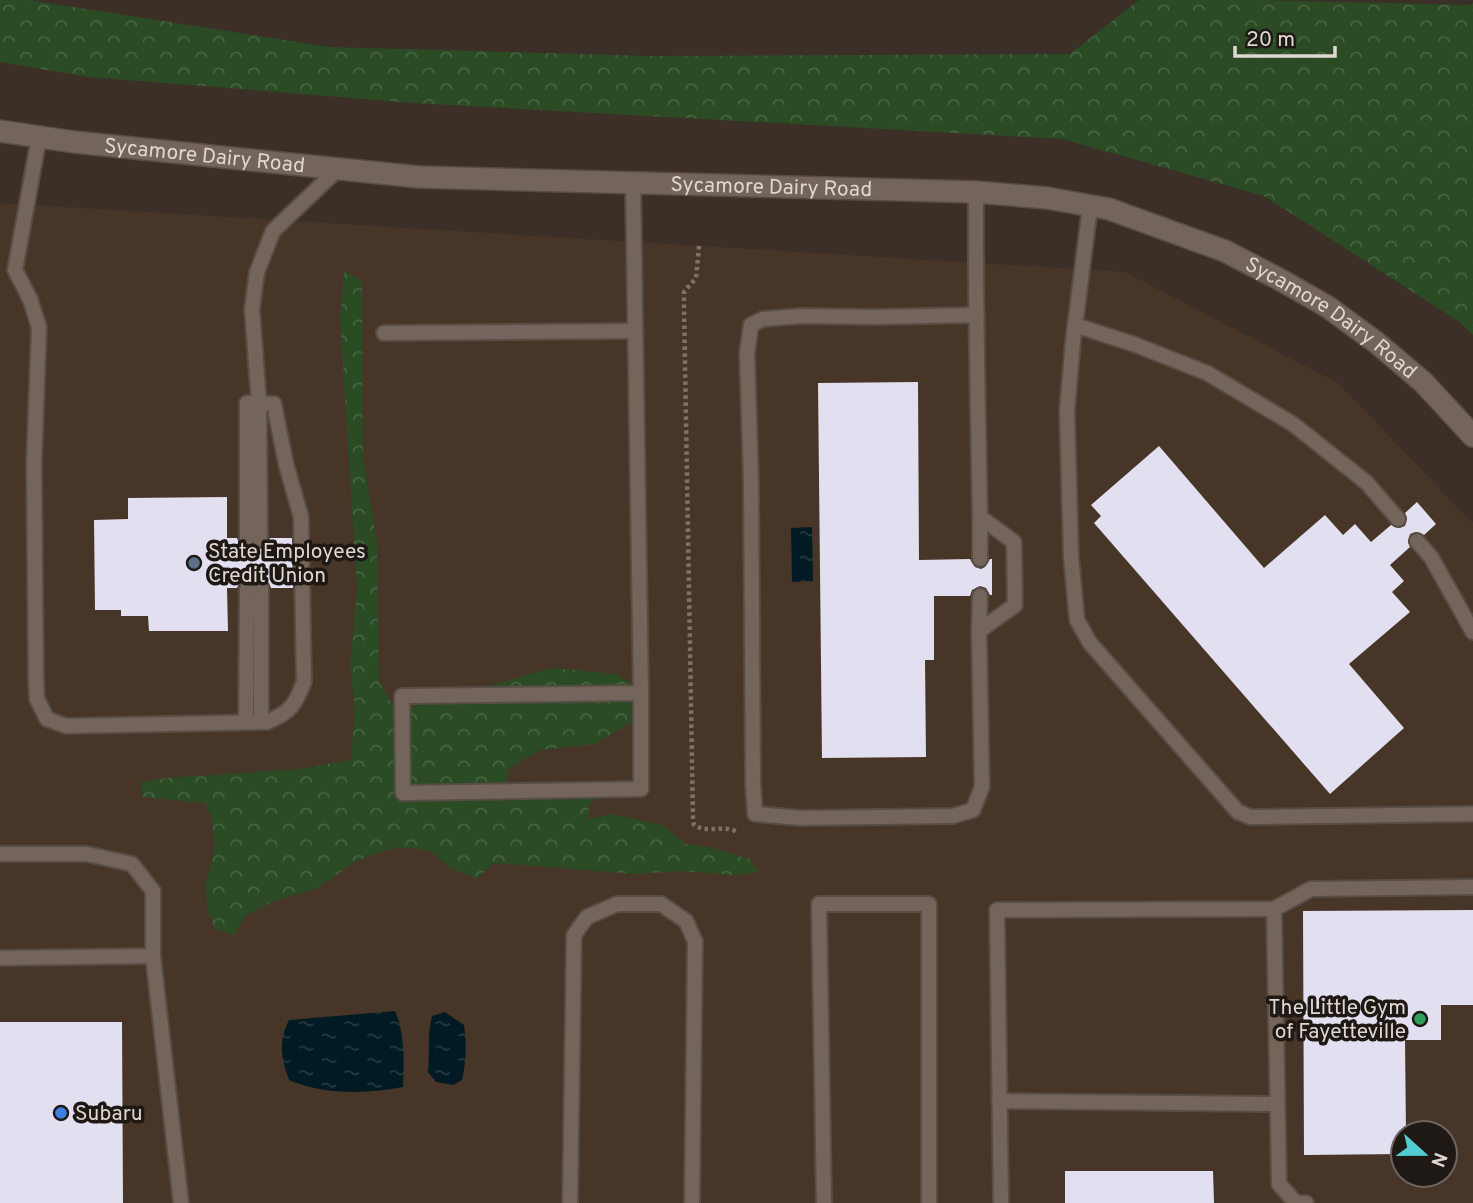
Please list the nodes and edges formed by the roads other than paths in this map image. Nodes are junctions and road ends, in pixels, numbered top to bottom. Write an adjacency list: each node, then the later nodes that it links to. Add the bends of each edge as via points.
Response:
1 (0, 131): 2 (street, Sycamore Dairy Road)
2 (39, 137): 3 (street, Sycamore Dairy Road); 23 (lane, via 15,270 39,327 34,464 37,699 47,719 66,726)
3 (338, 169): 4 (street, Sycamore Dairy Road, via 419,177); 11 (lane, via 273,231 257,272 252,309)
4 (633, 182): 5 (street, Sycamore Dairy Road); 9 (lane)
5 (976, 192): 6 (street, Sycamore Dairy Road); 7 (lane)
6 (1090, 206): 8 (lane); 12 (street, Sycamore Dairy Road, via 1225,251 1328,307 1423,382)
7 (977, 315): 13 (lane); 20 (lane, via 801,316 763,319 751,325 747,353 755,814 801,818 953,816 973,810 982,787)
8 (1075, 325): 14 (lane, via 1207,373 1293,424 1367,483); 24 (lane, via 1067,411 1071,556 1077,620 1090,643 1238,812 1251,817)
9 (635, 331): 10 (lane); 22 (lane)
10 (384, 333)
11 (253, 403): 15 (lane); 23 (lane, via 275,404 301,517 304,682 285,714)
12 (1473, 436)
13 (980, 517): 17 (lane); 20 (lane, via 1014,542 1015,605)
14 (1398, 519)
15 (253, 538)
16 (1417, 541): 21 (lane, via 1431,557)
17 (980, 559)
18 (254, 588): 23 (lane)
19 (980, 596): 20 (lane)
20 (979, 631)
21 (1473, 632)
22 (641, 692): 22 (lane, via 640,789 403,793 402,696)
23 (254, 722)
24 (1473, 814)
25 (0, 854): 28 (lane, via 87,854 132,864 153,891)
26 (1473, 887): 27 (lane, via 1311,889)
27 (1274, 909): 30 (lane, via 998,910); 31 (lane)
28 (153, 956): 29 (lane); 32 (lane)
29 (0, 958)
30 (999, 1101): 31 (lane); 37 (lane)
31 (1277, 1104): 38 (lane, via 1279,1184 1296,1203)
32 (181, 1203)
33 (570, 1203): 34 (lane, via 574,935 587,917 617,904 661,904 687,921 695,941)
34 (692, 1203)
35 (824, 1203): 36 (lane, via 819,904 929,904)
36 (929, 1203)
37 (1000, 1203)
38 (1306, 1203)

